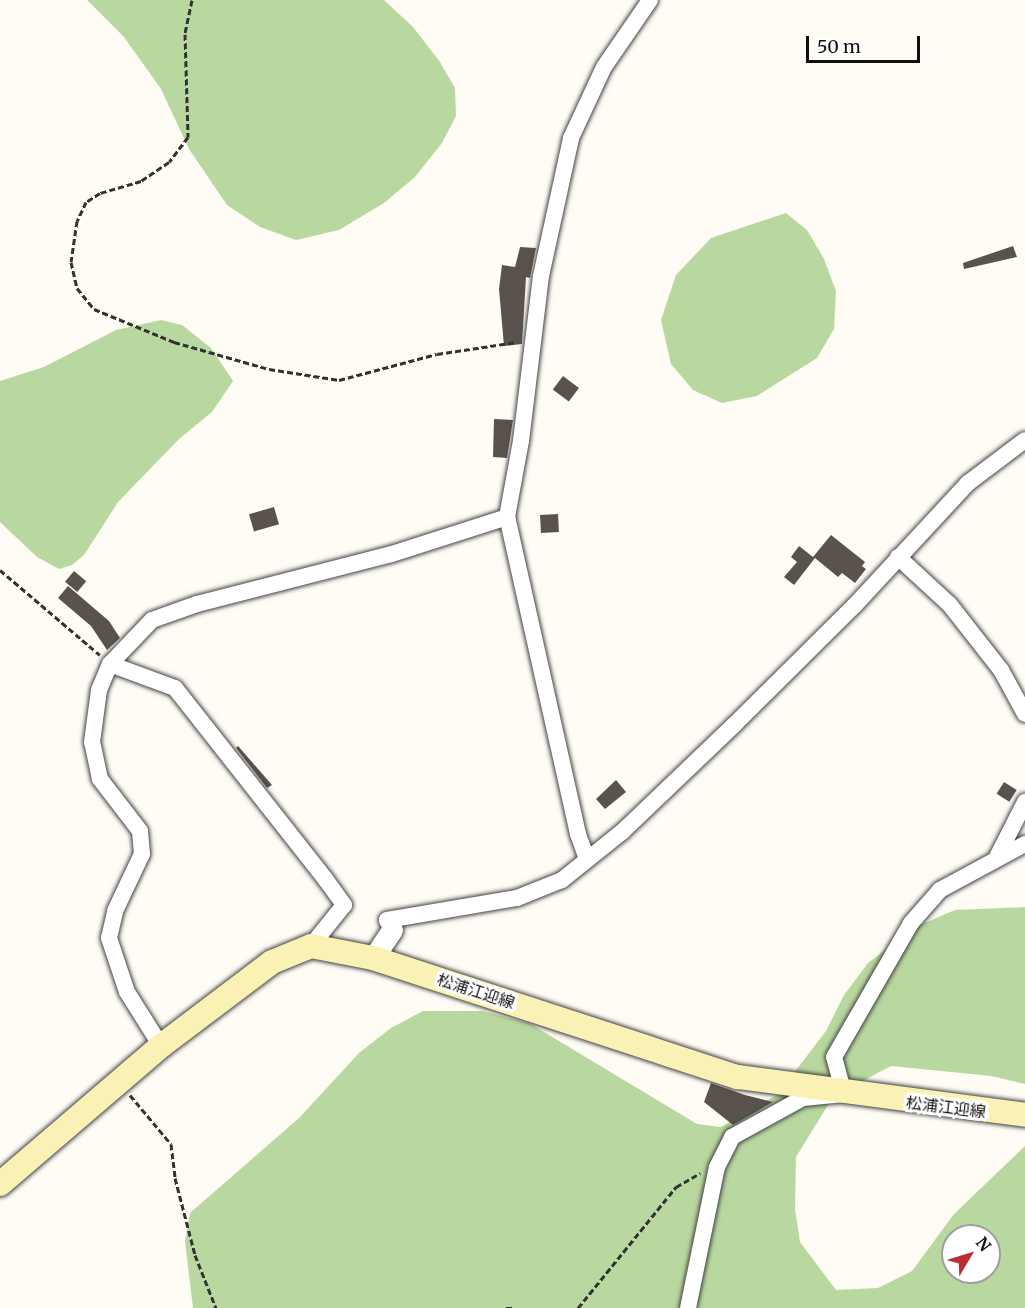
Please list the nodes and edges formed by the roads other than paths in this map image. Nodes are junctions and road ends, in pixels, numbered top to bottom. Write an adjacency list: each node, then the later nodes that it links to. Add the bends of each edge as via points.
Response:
1 (650, 0): 3 (street, via 604,67 571,138 551,220)
2 (1025, 440): 4 (street, via 968,483)
3 (507, 517): 5 (street, via 392,554 197,604 152,620); 10 (street)
4 (898, 557): 6 (street, via 950,605 1000,670); 10 (street, via 734,725 622,832)
5 (110, 664): 12 (street, via 175,688 344,905); 14 (street, via 99,690 92,742 100,779 140,831 142,854 115,911 109,938 128,992)
6 (1025, 714)
7 (1025, 802): 9 (street)
8 (1025, 844): 9 (street)
9 (997, 857): 15 (street, via 940,890 911,923 834,1057)
10 (587, 860): 11 (street, via 562,880 534,892 467,908 387,920)
11 (392, 930): 13 (street)
12 (311, 946): 13 (main road, 松浦江迎線); 14 (main road, via 272,962)
13 (373, 958): 15 (main road, 松浦江迎線, via 738,1077)
14 (161, 1046): 17 (main road)
15 (844, 1094): 16 (main road, 松浦江迎線); 18 (street, via 803,1098 771,1112 732,1137 717,1167)
16 (1025, 1115)
17 (0, 1184)
18 (688, 1308)

